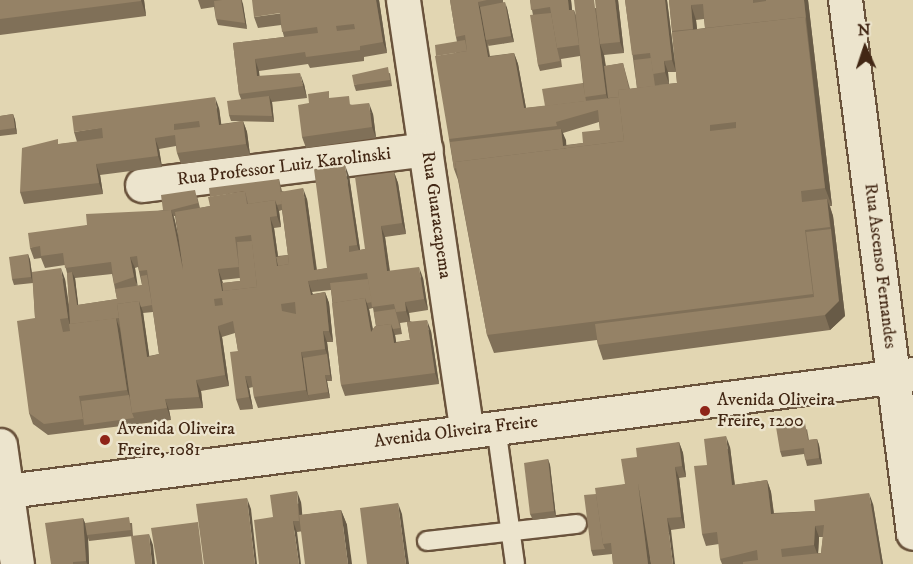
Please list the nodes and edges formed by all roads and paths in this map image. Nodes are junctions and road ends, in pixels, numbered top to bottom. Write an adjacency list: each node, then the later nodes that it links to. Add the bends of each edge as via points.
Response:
1 (403, 0): 3 (street, Rua Guaracapema)
2 (845, 0): 5 (street, Rua Ascenso Fernandes)
3 (426, 149): 4 (street, Rua Professor Luiz Karolinski); 6 (street, Rua Guaracapema)
4 (142, 185)
5 (903, 375): 6 (street, Avenida Oliveira Freire); 11 (street, Rua Ascenso Fernandes)
6 (482, 429): 8 (street, Avenida Oliveira Freire); 10 (lane)
7 (0, 446): 8 (street)
8 (3, 491): 13 (street)
9 (577, 524): 10 (lane)
10 (510, 532): 12 (lane); 14 (lane)
11 (913, 533)
12 (428, 541)
13 (17, 564)
14 (515, 564)

